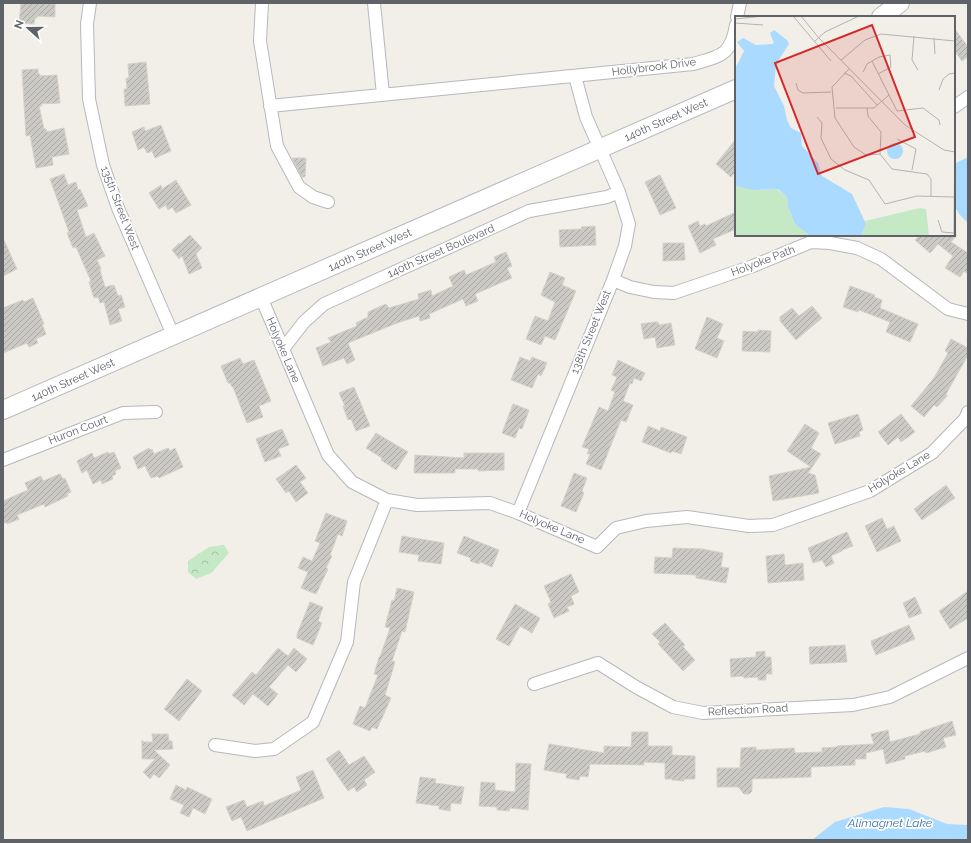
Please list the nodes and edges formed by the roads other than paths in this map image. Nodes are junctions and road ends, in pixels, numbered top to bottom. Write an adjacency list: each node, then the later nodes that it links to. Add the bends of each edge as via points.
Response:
1 (90, 3): 22 (street, 135th Street West, via 87,24 90,99 103,165 118,208)
2 (262, 3): 13 (street, via 260,41)
3 (374, 3): 11 (street)
4 (740, 3): 6 (street)
5 (900, 3): 7 (street)
6 (737, 16)
7 (882, 16)
8 (735, 29): 9 (street, Hollybrook Drive, via 730,47 719,56 693,64)
9 (575, 76): 11 (street, Hollybrook Drive); 15 (street, 138th Street West, via 586,118)
10 (735, 89): 15 (street, 140th Street West)
11 (383, 95): 13 (street, Hollybrook Drive)
12 (968, 96): 14 (street)
13 (270, 106): 17 (street, via 277,146 299,187 313,197)
14 (955, 106)
15 (600, 148): 16 (street, 138th Street West); 20 (street, 140th Street West)
16 (619, 192): 19 (street, 138th Street West, via 629,224 625,246); 23 (street, 140th Street Boulevard, via 607,197 529,211 324,304 304,322)
17 (328, 202)
18 (810, 239): 19 (street, Holyoke Path, via 753,266 674,293 630,287); 21 (street, Holyoke Path, via 857,248 881,259 948,309)
19 (613, 280): 29 (street, 138th Street West)
20 (261, 297): 22 (street, 140th Street West); 23 (street, Holyoke Lane)
21 (968, 314)
22 (173, 335): 24 (street, 140th Street West)
23 (283, 349): 28 (street, Holyoke Lane, via 328,455 352,482)
24 (3, 410)
25 (156, 412): 27 (street, Huron Court, via 123,412)
26 (968, 412): 29 (street, Holyoke Lane, via 965,419 932,453 870,491 773,525 749,526 687,517 646,521 616,528 597,547)
27 (3, 460)
28 (387, 500): 29 (street, Holyoke Lane, via 417,505 490,503); 32 (street, via 354,582 347,642 312,722 274,749 255,751)
29 (518, 512)
30 (968, 658): 31 (street, Reflection Road, via 890,697 853,705 703,713 674,707 598,663)
31 (534, 684)
32 (215, 745)

